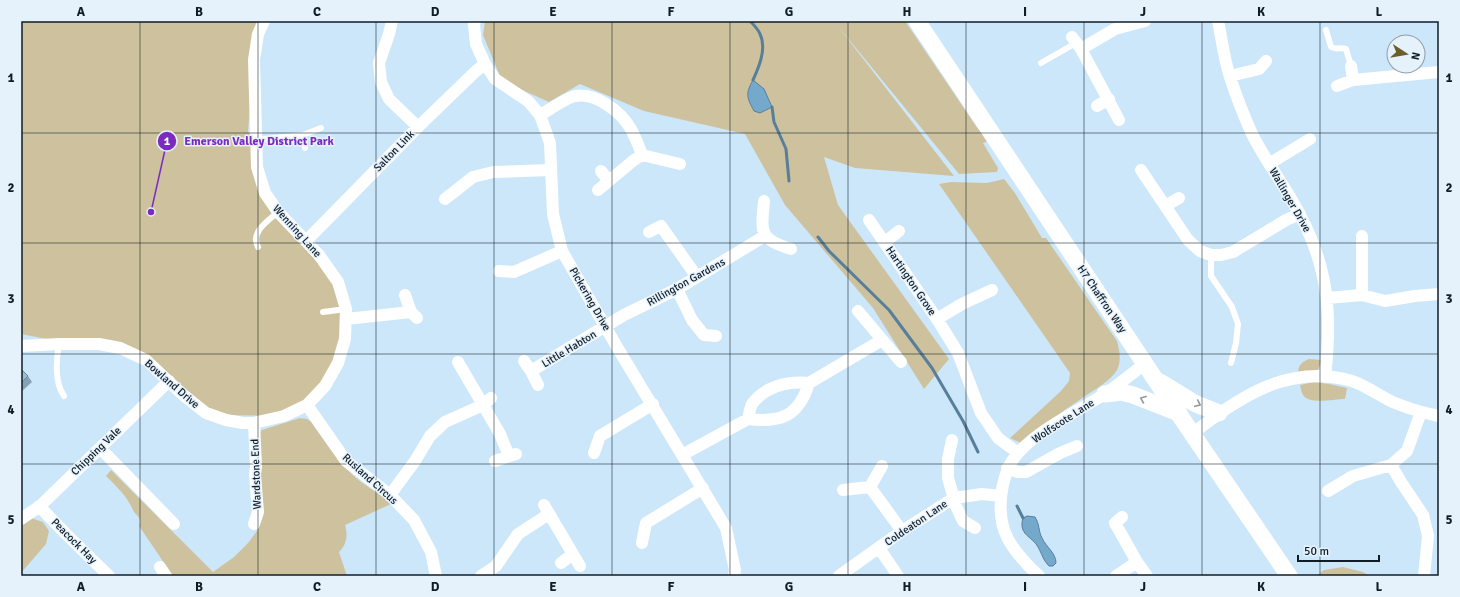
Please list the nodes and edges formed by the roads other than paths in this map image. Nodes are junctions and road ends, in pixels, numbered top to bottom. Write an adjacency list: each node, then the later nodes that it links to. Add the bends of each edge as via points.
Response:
1 (264, 21): 24 (street, Wenning Lane, via 258,34 254,60)
2 (392, 21): 21 (street, via 379,63 381,82 389,99)
3 (475, 21): 11 (street, Pickering Drive, via 476,44)
4 (917, 21): 73 (street, H7 Chaffron Way)
5 (1145, 21): 8 (street)
6 (1218, 21): 14 (street, Wallinger Drive)
7 (1326, 30): 12 (lane, via 1331,47 1346,49)
8 (1076, 43): 10 (lane); 17 (street)
9 (1266, 61): 14 (street, via 1259,69)
10 (1041, 63)
11 (485, 64): 19 (street, Pickering Drive, via 495,79 528,101); 21 (street, Salton Link)
12 (1351, 66): 15 (street)
13 (1439, 72): 15 (street)
14 (1230, 76): 29 (street, Wallinger Drive, via 1252,134)
15 (1353, 80): 16 (street)
16 (1337, 86)
17 (1109, 99): 18 (street); 20 (street)
18 (1097, 106)
19 (540, 115): 27 (street, via 574,96 587,95 602,101 617,113 630,128); 30 (street, Pickering Drive, via 550,143)
20 (1119, 120)
21 (418, 127): 46 (street, Salton Link)
22 (321, 128): 23 (lane)
23 (303, 135): 24 (lane); 26 (lane)
24 (255, 140): 39 (street, Wenning Lane, via 257,167 265,193)
25 (1310, 140): 29 (street)
26 (305, 148)
27 (642, 155): 28 (street); 33 (street)
28 (677, 160)
29 (1270, 164): 40 (street, Wallinger Drive)
30 (551, 170): 36 (street, via 470,173); 50 (street, Pickering Drive, via 553,214)
31 (601, 170): 33 (street)
32 (1141, 170): 38 (street)
33 (608, 180): 34 (street)
34 (598, 190)
35 (1179, 198): 38 (street)
36 (445, 199)
37 (764, 201): 44 (street, via 762,225)
38 (1165, 206): 51 (street, via 1188,240 1200,251)
39 (278, 212): 46 (street, Wenning Lane); 48 (lane, via 257,233)
40 (1300, 214): 51 (street, via 1233,252); 59 (street, Wallinger Drive, via 1315,247)
41 (869, 220): 47 (street, Hartington Grove)
42 (899, 231): 47 (street, Hartington Grove)
43 (649, 232): 53 (street, via 662,226)
44 (765, 236): 49 (street, via 776,244); 53 (street, Rillington Gardens)
45 (1362, 236): 57 (street)
46 (306, 242): 62 (street, Wenning Lane, via 319,254 338,282)
47 (884, 242): 63 (street, Hartington Grove)
48 (258, 247)
49 (792, 249)
50 (562, 250): 52 (street, via 514,272); 64 (street, Pickering Drive)
51 (1211, 255): 72 (lane, via 1211,276 1232,308 1238,324)
52 (499, 271)
53 (697, 277): 54 (street, Rillington Gardens)
54 (677, 289): 64 (street, Rillington Gardens, via 624,315); 65 (street, via 692,320 704,335)
55 (1439, 294): 57 (street, via 1385,301)
56 (405, 295): 62 (street, via 414,315)
57 (1362, 295): 59 (street)
58 (987, 297): 63 (street, Hartington Grove, via 962,304)
59 (1327, 298): 75 (street, Wallinger Drive, via 1330,326)
60 (858, 311): 66 (street)
61 (323, 312): 62 (lane)
62 (346, 314): 84 (street, Wenning Lane, via 346,339 338,363 325,386)
63 (937, 319): 96 (street, Hartington Grove, via 958,353 981,413 998,438)
64 (606, 327): 74 (street, Little Habton); 83 (street, Pickering Drive)
65 (716, 336)
66 (882, 340): 71 (street); 78 (street)
67 (59, 344): 68 (street, Bowland Drive); 77 (street, Bowland Drive, via 99,344 120,348 146,360); 81 (lane, via 57,378 59,390)
68 (21, 346)
69 (524, 361): 74 (street, Little Habton)
70 (458, 362): 82 (street)
71 (901, 362)
72 (1231, 363)
73 (1145, 364): 76 (street, H7 Chaffron Way); 80 (street, Wolfscote Lane)
74 (532, 371): 79 (street, Little Habton)
75 (1325, 377): 85 (street, via 1353,382 1395,403); 87 (street, via 1298,377 1273,383)
76 (1155, 379): 86 (street, H7 Chaffron Way); 87 (street, one-way to 87, via 1196,404)
77 (169, 381): 90 (street, Bowland Drive, via 206,412); 94 (street, Chipping Vale)
78 (809, 383): 89 (street, via 780,385 764,393 751,405); 89 (street, via 806,395 799,405 787,414 775,420)
79 (538, 385)
80 (1105, 394): 86 (street, one-way to 80, via 1133,395 1121,392); 96 (street, Wolfscote Lane, via 1032,439)
81 (64, 396)
82 (487, 401): 98 (street, via 500,434 513,455); 106 (street, via 445,422 430,436 416,461)
83 (653, 404): 95 (street, via 600,436); 97 (street, Pickering Drive)
84 (307, 405): 90 (street, Bowland Drive, via 284,416); 106 (street, Rusland Circus, via 346,461)
85 (1421, 412): 88 (street); 99 (street, via 1406,451)
86 (1179, 413): 91 (street, H7 Chaffron Way)
87 (1219, 413): 91 (street)
88 (1439, 416)
89 (748, 419): 97 (street)
90 (254, 423): 113 (street, Wardstone End, via 258,512)
91 (1192, 434): 131 (street, H7 Chaffron Way)
92 (952, 440): 108 (street, via 948,478)
93 (1077, 446): 101 (street, via 1026,472)
94 (100, 448): 109 (street, Chipping Vale); 112 (street, via 163,503)
95 (594, 453)
96 (1018, 453): 101 (street, Wolfscote Lane)
97 (682, 455): 103 (street, Pickering Drive)
98 (495, 461)
99 (1391, 465): 105 (street, via 1353,476); 132 (street, via 1423,515 1428,536)
100 (882, 466): 102 (street)
101 (1007, 468): 107 (street, Wolfscote Lane)
102 (870, 486): 104 (street); 115 (street)
103 (703, 488): 116 (street, via 646,524); 125 (street, Pickering Drive, via 726,528)
104 (843, 490)
105 (1328, 491)
106 (390, 495): 124 (street, Rusland Circus, via 414,520 430,552)
107 (1001, 496): 108 (street, Coldeaton Lane, via 982,494); 128 (street, Wolfscote Lane, via 1001,519 1007,538 1021,559)
108 (954, 498): 114 (street, via 963,521); 115 (street, Coldeaton Lane)
109 (39, 506): 111 (street, Chipping Vale); 123 (street, Peacock Hay)
110 (1122, 518): 120 (street, via 1115,523)
111 (21, 520)
112 (174, 524)
113 (254, 524)
114 (974, 528)
115 (902, 531): 117 (street, Coldeaton Lane)
116 (642, 543)
117 (879, 548): 126 (street, Coldeaton Lane); 127 (street)
118 (573, 554): 119 (street); 121 (street); 122 (street, via 546,509 518,534 496,566)
119 (560, 562)
120 (1137, 562): 129 (street); 130 (street)
121 (580, 566)
122 (485, 575)
123 (109, 576)
124 (436, 576)
125 (734, 576)
126 (839, 576)
127 (898, 576)
128 (1039, 576)
129 (1116, 576)
130 (1147, 576)
131 (1289, 576)
132 (1424, 576)

